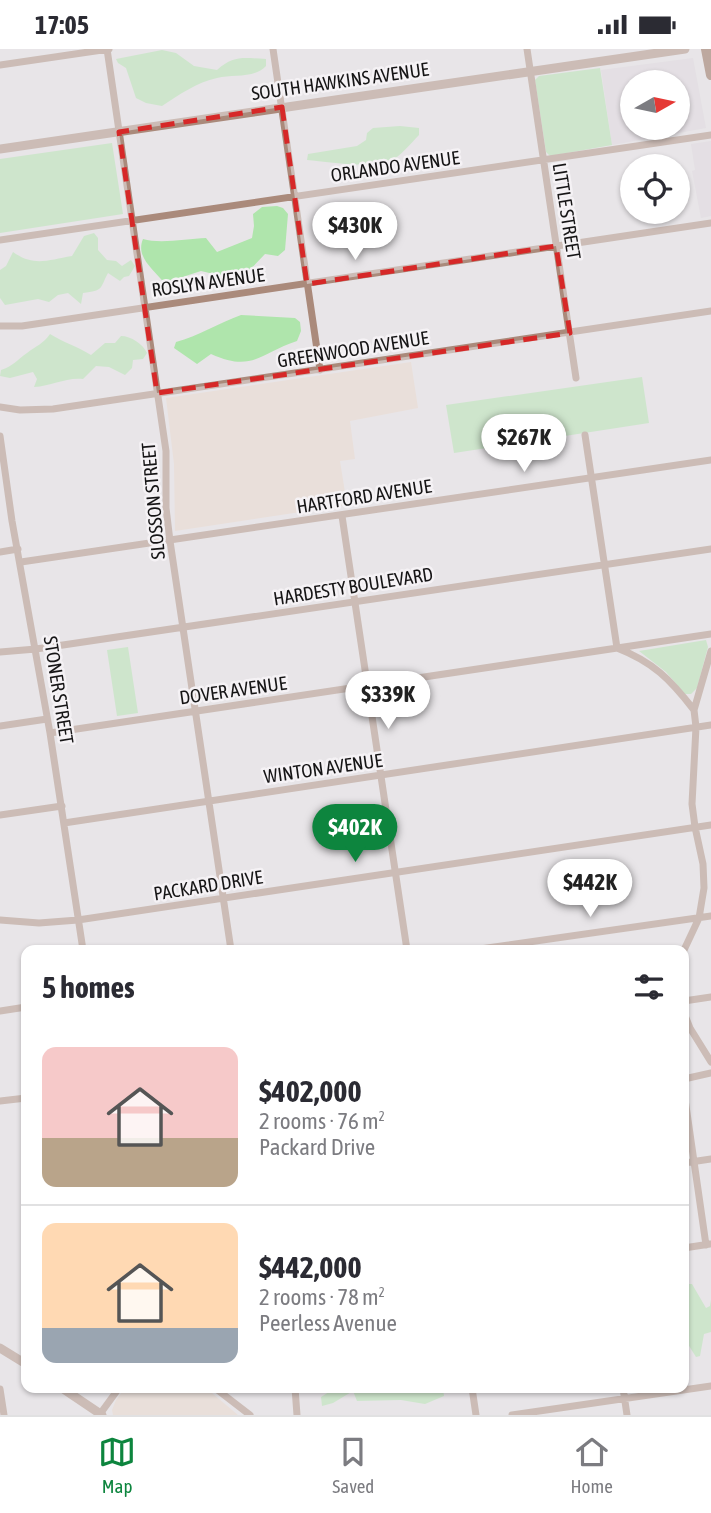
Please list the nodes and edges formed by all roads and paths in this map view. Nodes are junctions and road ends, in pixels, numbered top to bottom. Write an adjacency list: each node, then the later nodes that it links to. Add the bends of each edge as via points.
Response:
1 (108, 49): 6 (street); 10 (street, SLOSSON STREET)
2 (272, 49): 9 (street)
3 (527, 49): 7 (street, LITTLE STREET)
4 (685, 49): 7 (street, SOUTH HAWKINS AVENUE)
5 (706, 49): 8 (main road)
6 (0, 65)
7 (530, 71): 9 (street, SOUTH HAWKINS AVENUE); 13 (street, LITTLE STREET)
8 (711, 75)
9 (282, 107): 10 (street, SOUTH HAWKINS AVENUE); 14 (street)
10 (119, 132): 12 (street, SOUTH HAWKINS AVENUE); 15 (street, SLOSSON STREET)
11 (711, 135): 13 (street, ORLANDO AVENUE)
12 (0, 149)
13 (543, 160): 14 (street, ORLANDO AVENUE); 18 (street, LITTLE STREET)
14 (294, 196): 15 (street, ORLANDO AVENUE); 19 (street)
15 (132, 221): 17 (street, ORLANDO AVENUE); 20 (street, SLOSSON STREET)
16 (711, 223): 18 (street, ROSLYN AVENUE)
17 (0, 240)
18 (556, 246): 19 (street, ROSLYN AVENUE); 23 (street, LITTLE STREET)
19 (307, 283): 20 (street, ROSLYN AVENUE); 24 (street)
20 (145, 307): 22 (street, ROSLYN AVENUE); 26 (street, SLOSSON STREET)
21 (711, 311): 23 (street, GREENWOOD AVENUE)
22 (0, 326)
23 (570, 333): 24 (street, GREENWOOD AVENUE); 25 (street, LITTLE STREET)
24 (320, 370): 26 (street, GREENWOOD AVENUE)
25 (576, 378)
26 (157, 393): 27 (street, GREENWOOD AVENUE, via 34,411); 34 (street, SLOSSON STREET, via 166,451)
27 (0, 407)
28 (585, 435): 32 (street)
29 (0, 436): 31 (street, STONER STREET)
30 (711, 460): 32 (street, HARTFORD AVENUE)
31 (2, 472): 36 (street, STONER STREET)
32 (592, 478): 33 (street, HARTFORD AVENUE); 39 (street)
33 (342, 516): 34 (street, HARTFORD AVENUE); 40 (street)
34 (170, 541): 38 (street, HARTFORD AVENUE); 41 (street, SLOSSON STREET)
35 (711, 548): 39 (street, HARDESTY BOULEVARD)
36 (18, 549): 37 (street); 38 (street, STONER STREET)
37 (0, 552)
38 (21, 562): 44 (street, STONER STREET)
39 (604, 565): 40 (street, HARDESTY BOULEVARD); 43 (street)
40 (355, 602): 41 (street, HARDESTY BOULEVARD); 47 (street)
41 (183, 628): 44 (street, HARDESTY BOULEVARD); 49 (street, SLOSSON STREET)
42 (711, 634): 43 (street, DOVER AVENUE)
43 (617, 648): 47 (street, DOVER AVENUE); 48 (street, via 656,668)
44 (36, 649): 46 (street, HARDESTY BOULEVARD); 50 (street, STONER STREET)
45 (711, 651): 48 (street)
46 (0, 652)
47 (367, 686): 49 (street, DOVER AVENUE); 55 (street)
48 (694, 710): 53 (street)
49 (195, 711): 54 (street, DOVER AVENUE); 56 (street, SLOSSON STREET)
50 (47, 719): 52 (street); 54 (street, STONER STREET)
51 (711, 725): 53 (street, WINTON AVENUE)
52 (0, 726)
53 (696, 727): 55 (street, WINTON AVENUE); 61 (street)
54 (50, 733): 57 (street, STONER STREET)
55 (380, 775): 56 (street, WINTON AVENUE); 62 (street)
56 (209, 801): 59 (street, WINTON AVENUE); 63 (street, SLOSSON STREET)
57 (62, 806): 58 (street); 59 (street, STONER STREET)
58 (0, 815)
59 (64, 823): 67 (street, STONER STREET)
60 (711, 825): 61 (street, PACKARD DRIVE)
61 (695, 827): 62 (street, PACKARD DRIVE); 65 (street, via 704,873)
62 (395, 872): 63 (street, PACKARD DRIVE); 70 (street)
63 (223, 898): 67 (street, PACKARD DRIVE); 69 (street, SLOSSON STREET)
64 (711, 916): 65 (street)
65 (699, 918): 71 (street); 72 (street)
66 (0, 920): 67 (street, PACKARD DRIVE)
67 (78, 920): 68 (street, STONER STREET)
68 (82, 945)
69 (230, 945)
70 (406, 945)
71 (508, 945)
72 (686, 945)
73 (711, 997): 74 (street)
74 (689, 1000)
75 (21, 1008): 76 (street)
76 (0, 1011)
77 (689, 1024): 78 (street)
78 (711, 1062)
79 (711, 1073): 80 (street)
80 (689, 1078)
81 (21, 1099): 82 (street)
82 (0, 1101)
83 (689, 1127): 86 (street)
84 (711, 1159): 86 (street)
85 (689, 1162): 86 (street)
86 (694, 1162): 87 (street)
87 (709, 1244): 88 (street)
88 (689, 1247)
89 (0, 1348): 90 (street)
90 (21, 1361)
91 (711, 1386): 93 (street)
92 (0, 1389): 103 (street)
93 (689, 1389)
94 (70, 1393): 102 (street)
95 (116, 1393): 102 (street)
96 (221, 1393): 104 (street)
97 (295, 1393): 105 (street)
98 (473, 1393): 106 (street)
99 (624, 1393): 101 (street)
100 (661, 1393): 101 (street)
101 (625, 1398): 107 (street); 108 (street)
102 (101, 1414)
103 (4, 1415)
104 (250, 1415)
105 (297, 1415)
106 (476, 1415)
107 (512, 1415)
108 (627, 1415)

